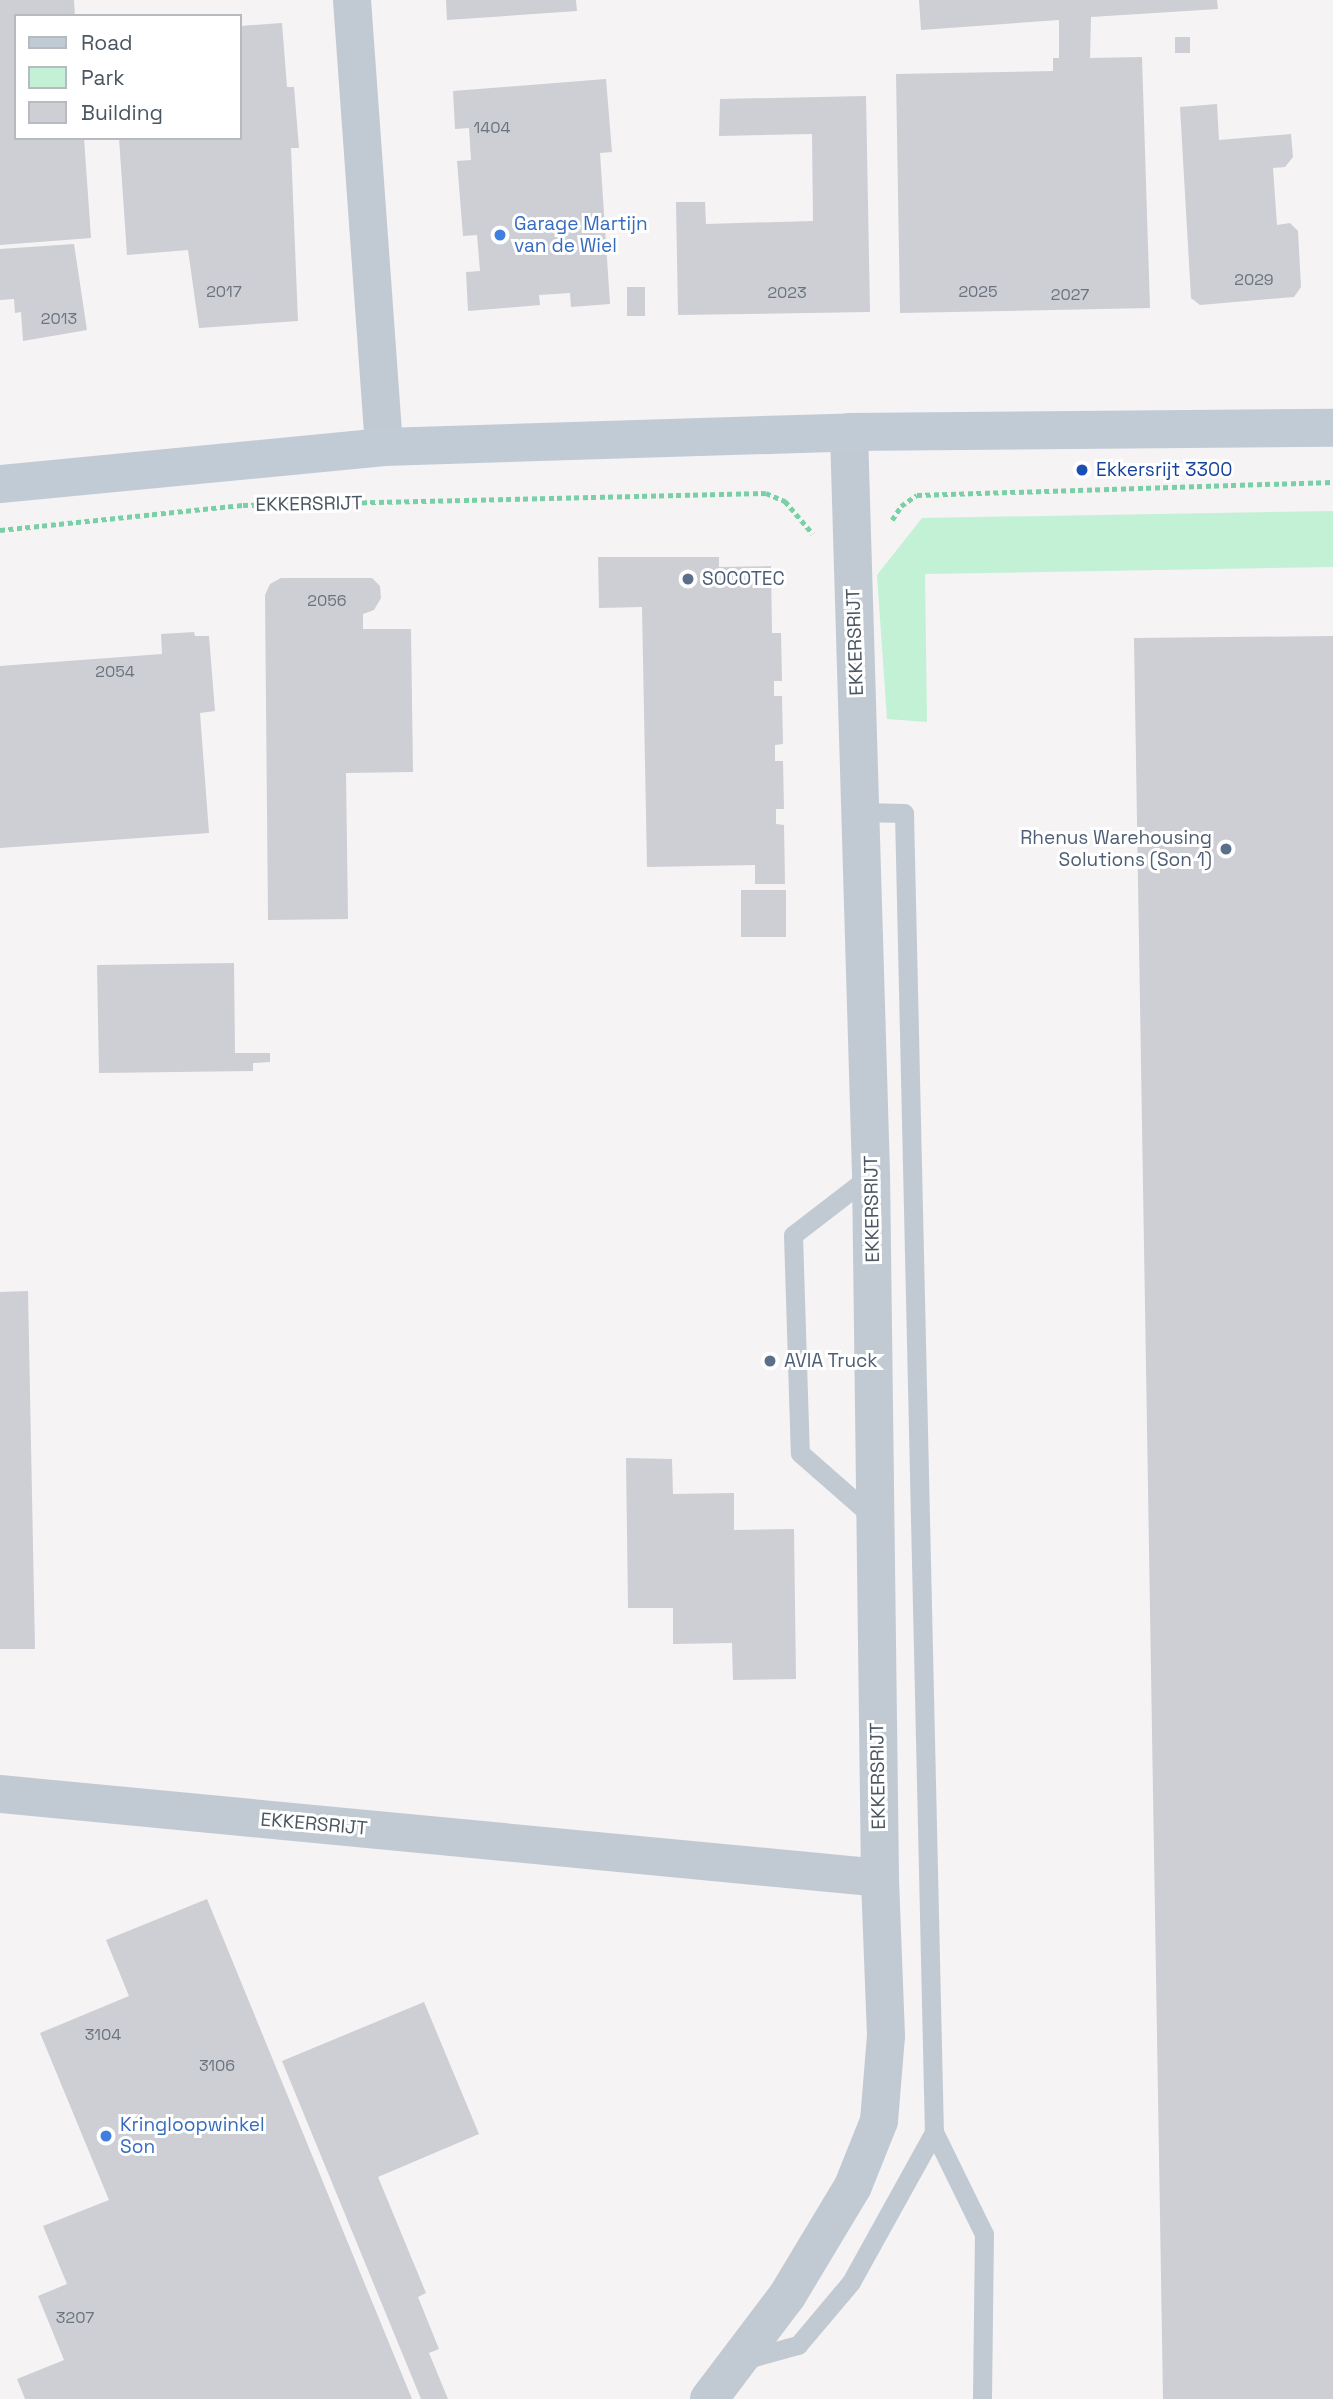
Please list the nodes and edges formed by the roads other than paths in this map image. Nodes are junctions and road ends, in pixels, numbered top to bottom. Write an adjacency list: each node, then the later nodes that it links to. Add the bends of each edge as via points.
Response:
1 (352, 0): 4 (street)
2 (1333, 428): 3 (main road)
3 (849, 432): 4 (main road); 6 (street, EKKERSRIJT)
4 (384, 447): 5 (main road)
5 (0, 484)
6 (860, 812): 7 (street, EKKERSRIJT); 11 (lane, via 904,813)
7 (872, 1174): 8 (street, EKKERSRIJT); 8 (lane, via 793,1235 800,1453)
8 (875, 1519): 10 (street, EKKERSRIJT)
9 (0, 1794): 10 (street, EKKERSRIJT)
10 (880, 1878): 12 (street, EKKERSRIJT, via 887,2036 879,2121 853,2186 787,2296)
11 (934, 2132): 12 (lane, via 851,2282 798,2345); 14 (lane, via 984,2234)
12 (738, 2361): 13 (street, EKKERSRIJT)
13 (709, 2399)
14 (982, 2399)

